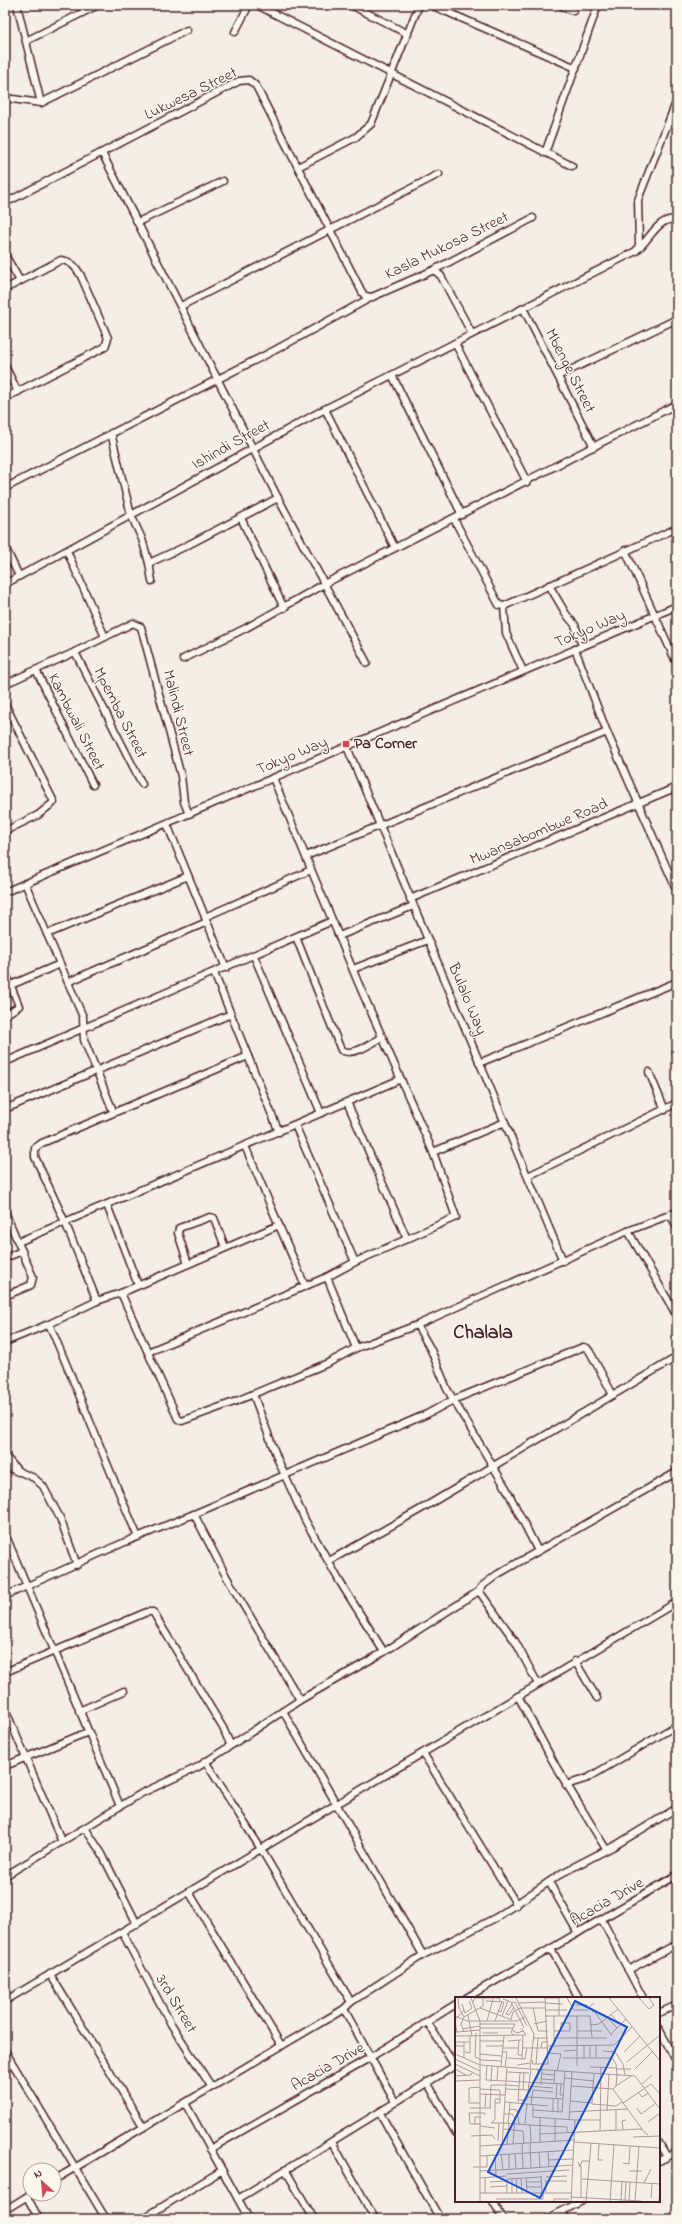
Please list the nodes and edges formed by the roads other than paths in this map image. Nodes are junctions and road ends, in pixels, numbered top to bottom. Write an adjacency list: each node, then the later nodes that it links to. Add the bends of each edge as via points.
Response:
1 (17, 5): 14 (street)
2 (98, 5): 14 (street)
3 (249, 5): 12 (street)
4 (257, 5): 16 (street)
5 (351, 5): 13 (street)
6 (419, 5): 13 (street)
7 (431, 5): 15 (street)
8 (560, 5): 10 (street)
9 (598, 5): 15 (street)
10 (573, 11)
11 (187, 30): 19 (street)
12 (234, 32)
13 (408, 34): 16 (street)
14 (26, 41): 19 (street)
15 (576, 68): 21 (street)
16 (393, 73): 21 (street); 23 (street, via 374,119 365,132)
17 (5, 98): 19 (street)
18 (677, 100): 31 (street, via 638,200)
19 (41, 103)
20 (102, 153): 23 (street, Lukwesa Street, via 239,82 249,80 256,86); 26 (street, Lukwesa Street); 29 (street)
21 (545, 153): 22 (street)
22 (572, 166)
23 (298, 167): 30 (street, Lukwesa Street)
24 (439, 174): 30 (street)
25 (223, 182): 29 (street)
26 (5, 202)
27 (533, 218): 33 (street, Kasla Mukosa Street)
28 (677, 220): 31 (street, Ishindi Street, via 662,222 651,237)
29 (138, 222): 37 (street)
30 (330, 230): 36 (street, Lukwesa Street, via 362,292 365,296); 37 (street)
31 (638, 248): 38 (street, Ishindi Street)
32 (5, 255): 34 (street)
33 (434, 270): 36 (street, Kasla Mukosa Street); 40 (street, via 441,276)
34 (20, 281): 35 (street); 46 (street, via 61,260 70,263 81,276 108,338 105,347)
35 (5, 289)
36 (372, 297): 45 (street, Kasla Mukosa Street, via 277,350)
37 (181, 306): 45 (street)
38 (523, 308): 40 (street, Ishindi Street); 44 (street, Mbenge Street)
39 (677, 319): 44 (street)
40 (472, 334): 41 (street, Ishindi Street)
41 (455, 343): 43 (street, Ishindi Street); 53 (street)
42 (5, 366): 46 (street)
43 (392, 375): 49 (street, Ishindi Street); 57 (street)
44 (558, 376): 51 (street, Mbenge Street)
45 (218, 379): 50 (street, Kasla Mukosa Street); 52 (street)
46 (18, 392): 47 (street)
47 (5, 398)
48 (677, 404): 51 (street)
49 (325, 409): 52 (street, Ishindi Street); 62 (street)
50 (111, 434): 54 (street, Kasla Mukosa Street); 56 (street)
51 (594, 447): 53 (street)
52 (253, 448): 55 (street); 56 (street, Ishindi Street)
53 (527, 482): 57 (street)
54 (5, 488)
55 (278, 498): 58 (street); 68 (street)
56 (131, 515): 64 (street, Ishindi Street); 65 (street)
57 (462, 515): 59 (street)
58 (240, 518): 65 (street); 73 (street)
59 (454, 519): 62 (street); 71 (street, via 499,605)
60 (677, 528): 63 (street)
61 (5, 547): 66 (street)
62 (395, 548): 68 (street)
63 (625, 550): 70 (street); 74 (street)
64 (67, 551): 66 (street, Ishindi Street); 75 (street)
65 (149, 562): 67 (street)
66 (20, 576): 69 (street, Ishindi Street)
67 (152, 581)
68 (326, 583): 73 (street); 80 (street)
69 (5, 584)
70 (549, 585): 71 (street); 76 (street, via 575,625)
71 (504, 606): 83 (street, via 506,633)
72 (677, 606): 74 (street, Tokyo Way)
73 (284, 608): 79 (street)
74 (656, 615): 76 (street, Tokyo Way); 81 (street)
75 (105, 637): 78 (street); 93 (street, Malindi Street, via 133,623 141,627)
76 (582, 646): 77 (street, Tokyo Way)
77 (575, 649): 83 (street, Tokyo Way); 86 (street)
78 (75, 652): 82 (street); 89 (street, Mpemba Street)
79 (183, 659)
80 (367, 663)
81 (677, 664)
82 (36, 670): 84 (street); 90 (street, Kambwali Street)
83 (523, 671): 87 (street, Tokyo Way)
84 (5, 684)
85 (6, 708): 96 (street, via 54,802 38,815)
86 (607, 732): 92 (street); 95 (street)
87 (347, 747): 88 (street, Tokyo Way); 95 (street, Bulalo Way)
88 (273, 778): 93 (street, Tokyo Way); 97 (street)
89 (142, 784)
90 (93, 785)
91 (677, 787): 92 (street, Mwansabombwe Road)
92 (639, 804): 101 (street); 103 (street, Mwansabombwe Road)
93 (189, 814): 94 (street, Tokyo Way)
94 (167, 824): 99 (street); 100 (street, Tokyo Way)
95 (379, 825): 97 (street); 103 (street, Bulalo Way)
96 (5, 831)
97 (306, 856): 98 (street)
98 (311, 870): 105 (street); 106 (street)
99 (188, 876): 105 (street); 107 (street)
100 (25, 883): 102 (street, Tokyo Way); 107 (street)
101 (677, 891)
102 (5, 892)
103 (410, 899): 104 (street, Bulalo Way)
104 (413, 906): 108 (street); 110 (street, Bulalo Way)
105 (206, 920): 113 (street); 117 (street)
106 (332, 921): 108 (street); 109 (street)
107 (47, 934): 112 (street)
108 (339, 936): 114 (street)
109 (296, 938): 111 (street); 123 (street, via 341,1050 347,1053 354,1052)
110 (428, 940): 114 (street); 126 (street, Bulalo Way)
111 (254, 956): 113 (street); 135 (street)
112 (60, 964): 117 (street); 119 (street)
113 (226, 968): 116 (street)
114 (353, 969): 123 (street)
115 (5, 970): 119 (street)
116 (214, 973): 120 (street); 122 (street)
117 (68, 982): 122 (street, via 83,1017)
118 (677, 982): 126 (street)
119 (11, 985): 121 (street, via 19,1006)
120 (231, 1014): 124 (street); 127 (street)
121 (5, 1015)
122 (83, 1030): 125 (street); 127 (street, via 84,1040)
123 (383, 1037): 129 (street)
124 (248, 1056): 134 (street); 138 (street)
125 (5, 1062)
126 (479, 1063): 136 (street, Bulalo Way)
127 (96, 1071): 132 (street); 134 (street)
128 (649, 1072): 133 (street)
129 (402, 1079): 130 (street); 140 (street)
130 (346, 1102): 135 (street); 150 (street)
131 (677, 1104): 133 (street)
132 (5, 1109)
133 (665, 1110): 141 (street)
134 (113, 1111): 146 (street, via 35,1148 35,1157)
135 (321, 1113): 137 (street)
136 (505, 1122): 140 (street); 141 (street, Bulalo Way)
137 (295, 1125): 138 (street); 156 (street)
138 (279, 1132): 139 (street)
139 (245, 1146): 142 (street); 147 (street)
140 (433, 1152): 150 (street, via 456,1217)
141 (528, 1176): 155 (street, Bulalo Way)
142 (107, 1205): 146 (street); 159 (street)
143 (5, 1212): 151 (street)
144 (677, 1212): 145 (street)
145 (670, 1214): 148 (street); 149 (street)
146 (65, 1222): 151 (street); 163 (street)
147 (279, 1225): 152 (street); 160 (street)
148 (677, 1226)
149 (628, 1231): 155 (street); 164 (street)
150 (407, 1239): 156 (street)
151 (18, 1242): 153 (street)
152 (226, 1248): 157 (street); 157 (street, via 214,1218 180,1228 178,1233)
153 (22, 1251): 154 (street); 162 (street, via 33,1282)
154 (5, 1258)
155 (563, 1261): 166 (street)
156 (355, 1262): 158 (street)
157 (188, 1264): 159 (street)
158 (327, 1277): 160 (street); 168 (street)
159 (138, 1285): 161 (street)
160 (305, 1286): 169 (street)
161 (121, 1293): 163 (street); 169 (street)
162 (5, 1296)
163 (97, 1300): 165 (street)
164 (677, 1316)
165 (49, 1324): 167 (street); 182 (street)
166 (417, 1325): 168 (street); 173 (street)
167 (5, 1342)
168 (356, 1348): 171 (street, via 328,1363)
169 (148, 1352): 171 (street, via 180,1421)
170 (677, 1357): 172 (street)
171 (253, 1394): 179 (street)
172 (613, 1395): 173 (street, via 590,1352 583,1347); 176 (street)
173 (454, 1400): 176 (street); 179 (street)
174 (5, 1456): 178 (street)
175 (5, 1466): 178 (street)
176 (492, 1466): 183 (street); 184 (street)
177 (677, 1472): 183 (street)
178 (21, 1473): 185 (street, via 34,1478 43,1486 60,1518)
179 (284, 1475): 180 (street); 184 (street, via 305,1520)
180 (194, 1514): 182 (street); 198 (street, via 226,1576)
181 (5, 1534): 186 (street)
182 (138, 1537): 185 (street)
183 (538, 1551): 187 (street, via 498,1574)
184 (329, 1561): 191 (street)
185 (77, 1565): 186 (street)
186 (27, 1588): 188 (street); 190 (street)
187 (479, 1591): 191 (street); 194 (street, via 515,1641)
188 (5, 1596)
189 (676, 1605): 192 (street)
190 (54, 1650): 193 (street); 200 (street); 204 (street, via 147,1612 153,1612 223,1728)
191 (384, 1652): 198 (street)
192 (575, 1662): 194 (street); 197 (street)
193 (5, 1672)
194 (538, 1684): 196 (street)
195 (124, 1691): 200 (street)
196 (518, 1696): 205 (street); 209 (street)
197 (597, 1698)
198 (300, 1700): 201 (street)
199 (5, 1709): 206 (street)
200 (79, 1711): 203 (street)
201 (283, 1712): 204 (street); 210 (street)
202 (677, 1725): 209 (street, via 588,1778)
203 (88, 1732): 206 (street); 211 (street)
204 (230, 1744): 207 (street)
205 (423, 1753): 210 (street); 221 (street)
206 (26, 1757): 208 (street); 214 (street)
207 (205, 1761): 211 (street, via 198,1767 164,1781); 215 (street)
208 (5, 1766)
209 (566, 1785): 216 (street)
210 (337, 1805): 215 (street); 228 (street)
211 (120, 1806): 213 (street)
212 (677, 1808): 216 (street)
213 (85, 1828): 214 (street); 223 (street, via 102,1854)
214 (62, 1842): 218 (street)
215 (261, 1849): 220 (street); 235 (street)
216 (606, 1849): 219 (street)
217 (677, 1875): 222 (street, Acacia Drive)
218 (5, 1876)
219 (550, 1882): 221 (street); 225 (street)
220 (189, 1892): 223 (street); 242 (street)
221 (517, 1905): 228 (street)
222 (602, 1920): 225 (street, Acacia Drive); 229 (street)
223 (137, 1924): 224 (street)
224 (122, 1932): 230 (street); 248 (street, 3rd Street, via 168,2017)
225 (578, 1933): 227 (street, Acacia Drive)
226 (677, 1944): 229 (street)
227 (551, 1949): 231 (street, Acacia Drive); 232 (street)
228 (423, 1955): 235 (street)
229 (628, 1970): 233 (street)
230 (50, 1974): 234 (street); 252 (street)
231 (468, 1997)
232 (578, 1997)
233 (642, 1997)
234 (5, 2001)
235 (350, 2002): 238 (street)
236 (455, 2005): 240 (street, Acacia Drive, via 433,2017)
237 (677, 2005): 239 (street)
238 (344, 2009): 242 (street); 244 (street)
239 (660, 2013)
240 (428, 2023): 244 (street, Acacia Drive); 246 (street)
241 (660, 2031): 245 (street)
242 (281, 2045): 248 (street)
243 (5, 2051): 260 (street)
244 (371, 2057): 249 (street); 256 (street, Acacia Drive)
245 (677, 2062)
246 (455, 2065): 247 (street)
247 (427, 2082): 249 (street); 253 (street)
248 (211, 2086): 250 (street)
249 (395, 2102): 251 (street)
250 (184, 2103): 252 (street); 256 (street)
251 (380, 2113): 254 (street); 277 (street)
252 (144, 2126): 260 (street)
253 (455, 2130)
254 (332, 2142): 261 (street); 276 (street)
255 (660, 2145): 258 (street)
256 (210, 2149): 262 (street)
257 (677, 2152): 258 (street)
258 (667, 2157): 259 (street)
259 (660, 2160)
260 (76, 2166): 263 (street); 272 (street)
261 (286, 2170): 265 (street); 275 (street)
262 (222, 2171): 265 (street); 273 (street)
263 (62, 2175)
264 (22, 2199): 269 (street)
265 (238, 2199): 274 (street)
266 (32, 2202): 271 (street)
267 (494, 2202): 278 (street)
268 (580, 2202): 270 (street)
269 (5, 2210)
270 (562, 2212): 279 (street); 280 (street)
271 (39, 2219)
272 (106, 2219)
273 (142, 2219)
274 (249, 2219)
275 (314, 2219)
276 (375, 2219)
277 (440, 2219)
278 (503, 2219)
279 (547, 2219)
280 (566, 2219)

